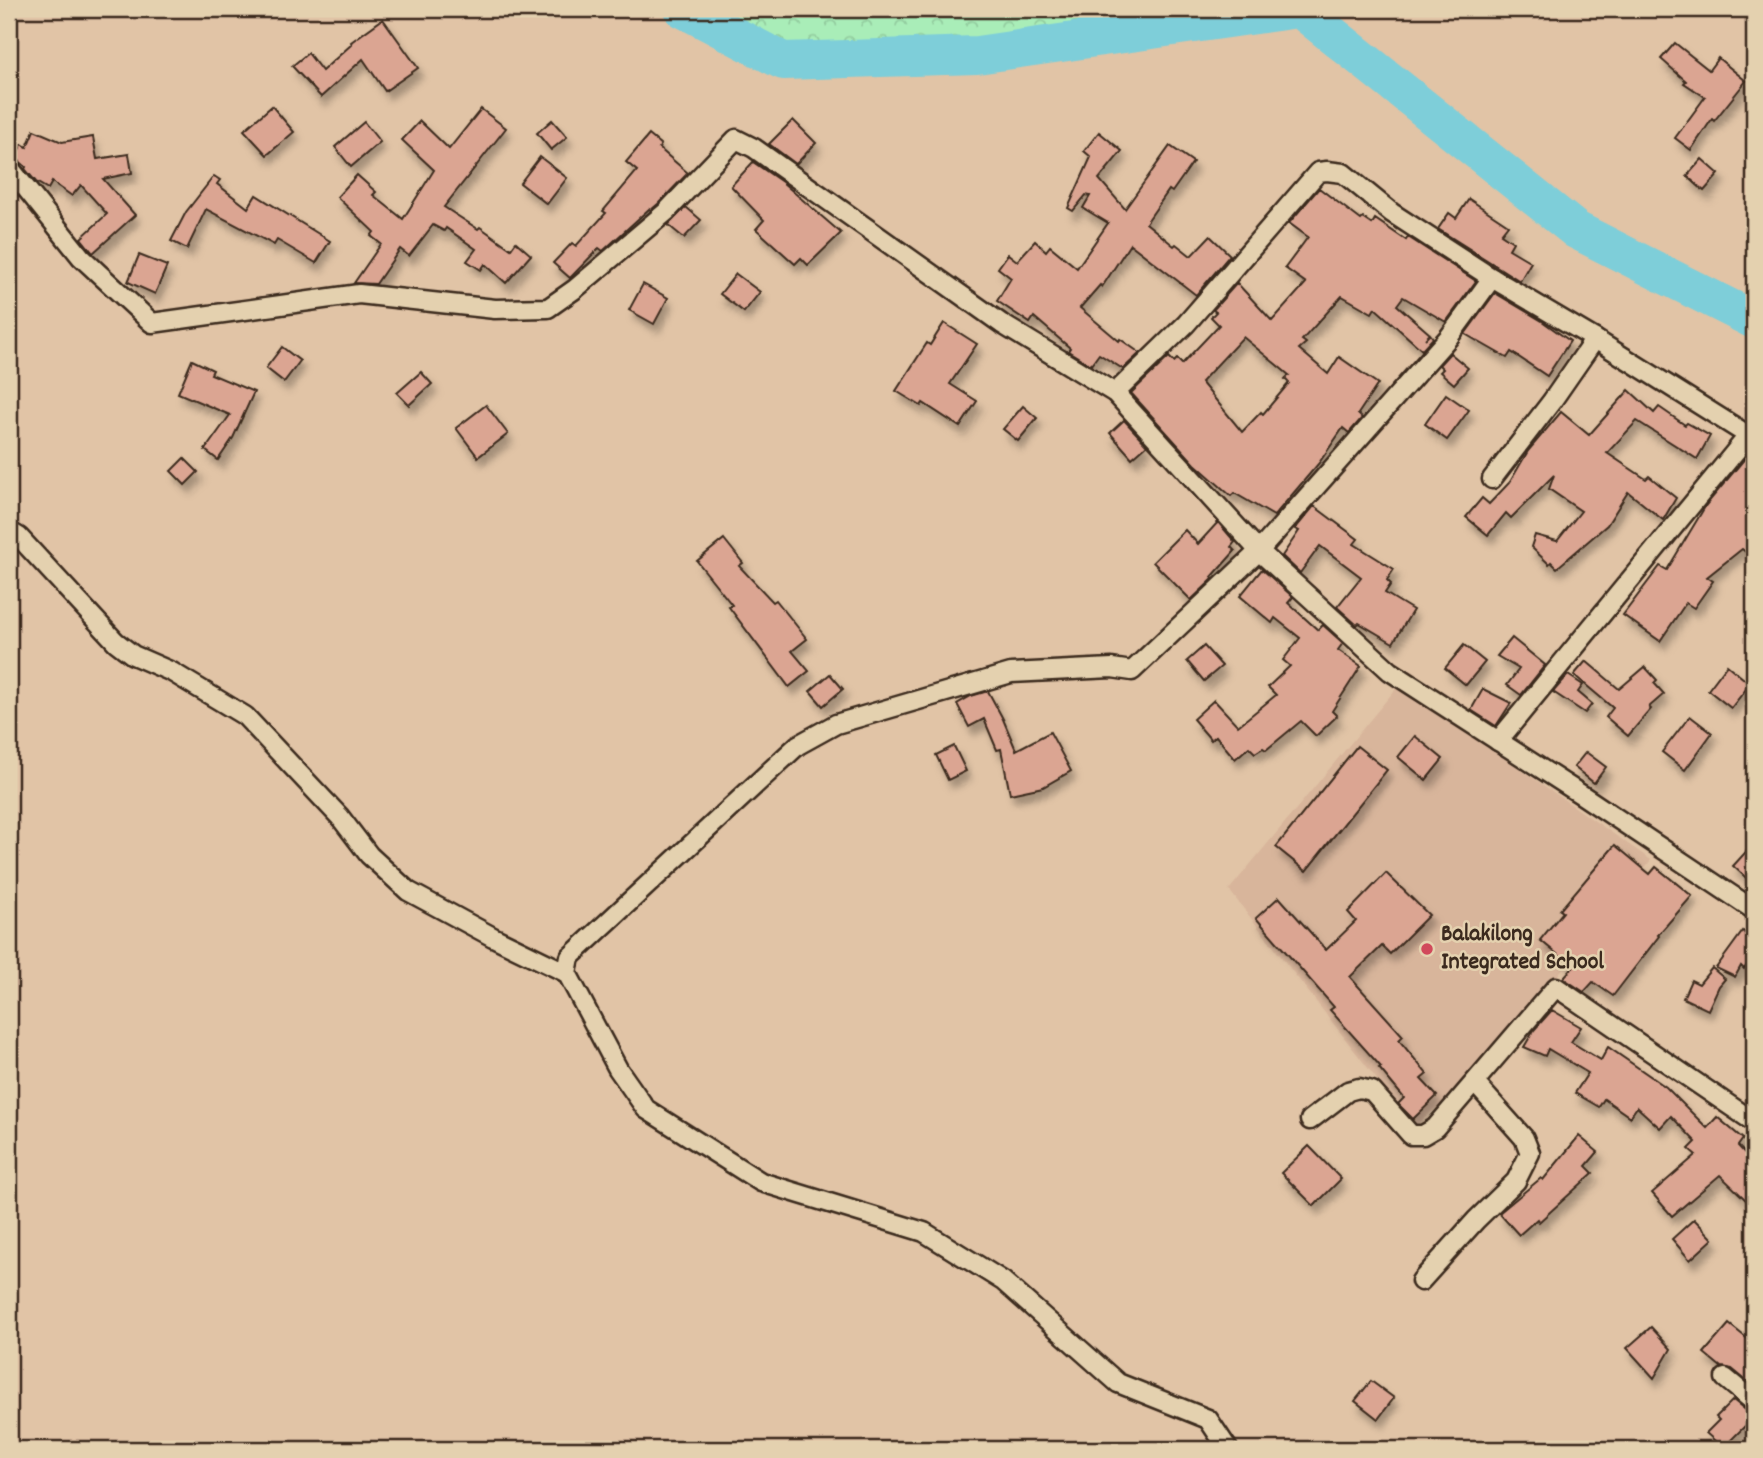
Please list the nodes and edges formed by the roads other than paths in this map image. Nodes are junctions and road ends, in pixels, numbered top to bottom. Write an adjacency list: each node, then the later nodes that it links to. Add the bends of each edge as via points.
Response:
1 (9, 167): 4 (street, via 81,257 152,323 359,293 495,309 548,308 666,212 736,139 1003,324)
2 (1492, 278): 3 (street); 4 (street, via 1392,213 1343,173 1318,172 1186,324); 8 (street, via 1449,337)
3 (1595, 339): 5 (street); 6 (street)
4 (1115, 393): 8 (street)
5 (1751, 437): 9 (street)
6 (1492, 479)
7 (9, 531): 11 (street, via 116,642 245,716 340,817 369,855 408,891)
8 (1259, 551): 9 (street, via 1390,671); 11 (street, via 1132,671 1011,673 836,724 798,745 570,957)
9 (1498, 741): 10 (street)
10 (1754, 910)
11 (567, 973): 18 (street, via 618,1069 646,1109 761,1182 925,1232 1003,1281 1118,1383 1208,1419)
12 (1475, 1083): 13 (street, via 1435,1128 1423,1135 1411,1135 1372,1091 1359,1088 1348,1091); 14 (street, via 1556,987); 15 (street, via 1524,1138 1530,1153 1516,1181)
13 (1310, 1121)
14 (1754, 1122)
15 (1421, 1281)
16 (1725, 1378): 17 (street)
17 (1754, 1402)
18 (1228, 1449)

